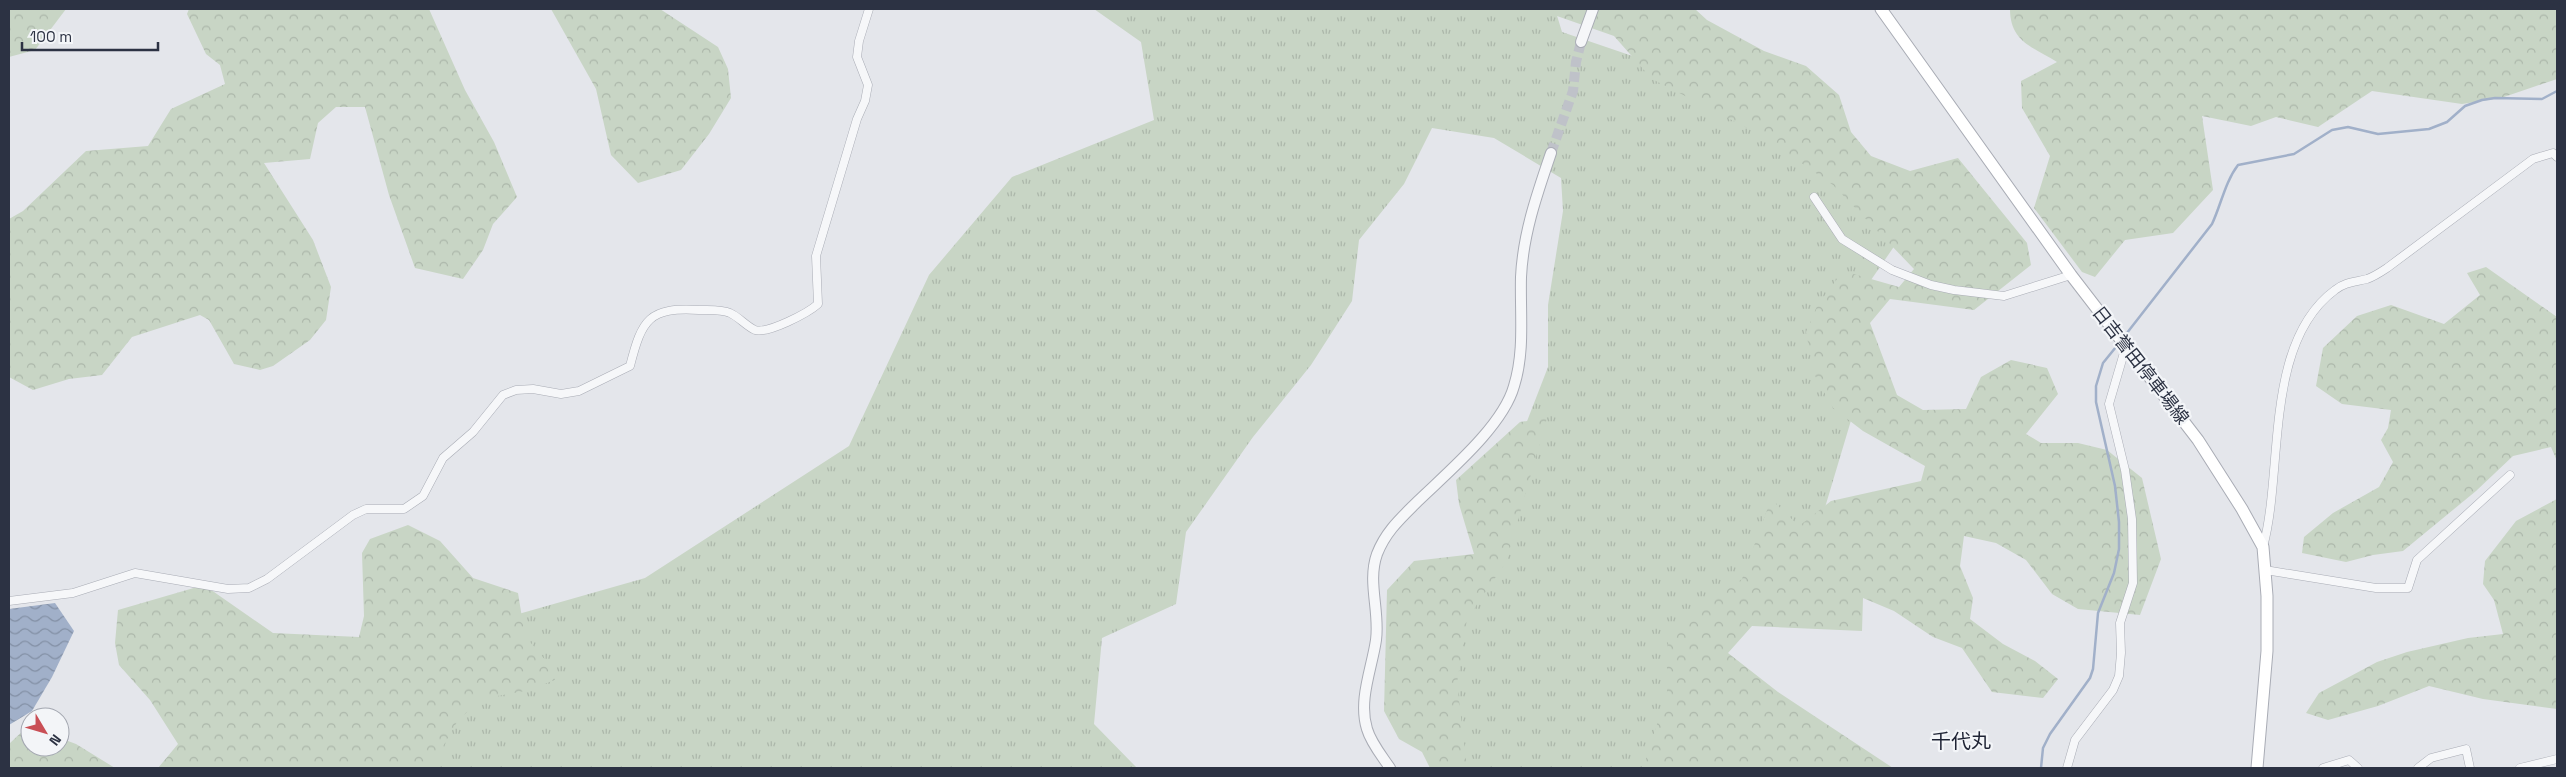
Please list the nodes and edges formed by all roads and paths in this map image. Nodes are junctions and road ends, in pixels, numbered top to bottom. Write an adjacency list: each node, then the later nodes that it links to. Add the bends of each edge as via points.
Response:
1 (869, 9): 13 (street, via 857,57 868,85 865,101 821,236 816,256 818,304 811,310 766,331 755,330 728,312 664,310 647,320 636,342 630,366 579,391 561,394 533,389 504,395 473,432 443,458 423,496 404,509 366,509 353,515 267,579 249,588 228,589 135,573 73,593)
2 (1593, 9): 4 (street)
3 (1881, 9): 8 (main road, 日吉誉田停車場線)
4 (1581, 42)
5 (1551, 153): 15 (street, via 1526,234 1521,276 1520,358 1514,388 1500,417 1393,524 1376,555 1372,580 1376,639 1364,705 1367,730)
6 (2557, 157): 11 (street, via 2553,153 2533,159 2387,268 2334,290 2303,326 2294,345 2276,431 2268,528)
7 (1814, 197): 8 (street, via 1842,239 1892,270 1931,285 2004,296)
8 (2071, 275): 9 (main road, 日吉誉田停車場線)
9 (2126, 346): 11 (main road, 日吉誉田停車場線, via 2198,440); 16 (street, via 2109,404 2125,470 2132,519 2133,583 2120,623 2121,653 2113,690 2075,740)
10 (2510, 475): 12 (street, via 2418,560 2408,588 2376,588)
11 (2263, 547): 12 (main road, 日吉誉田停車場線)
12 (2265, 570): 17 (main road, 日吉誉田停車場線, via 2267,650)
13 (9, 601)
14 (2557, 759): 22 (street)
15 (1390, 768)
16 (2066, 768)
17 (2257, 768)
18 (2323, 768): 19 (street, via 2349,760)
19 (2358, 768)
20 (2418, 768): 21 (street, via 2431,758 2466,749)
21 (2470, 768)
22 (2520, 768)

